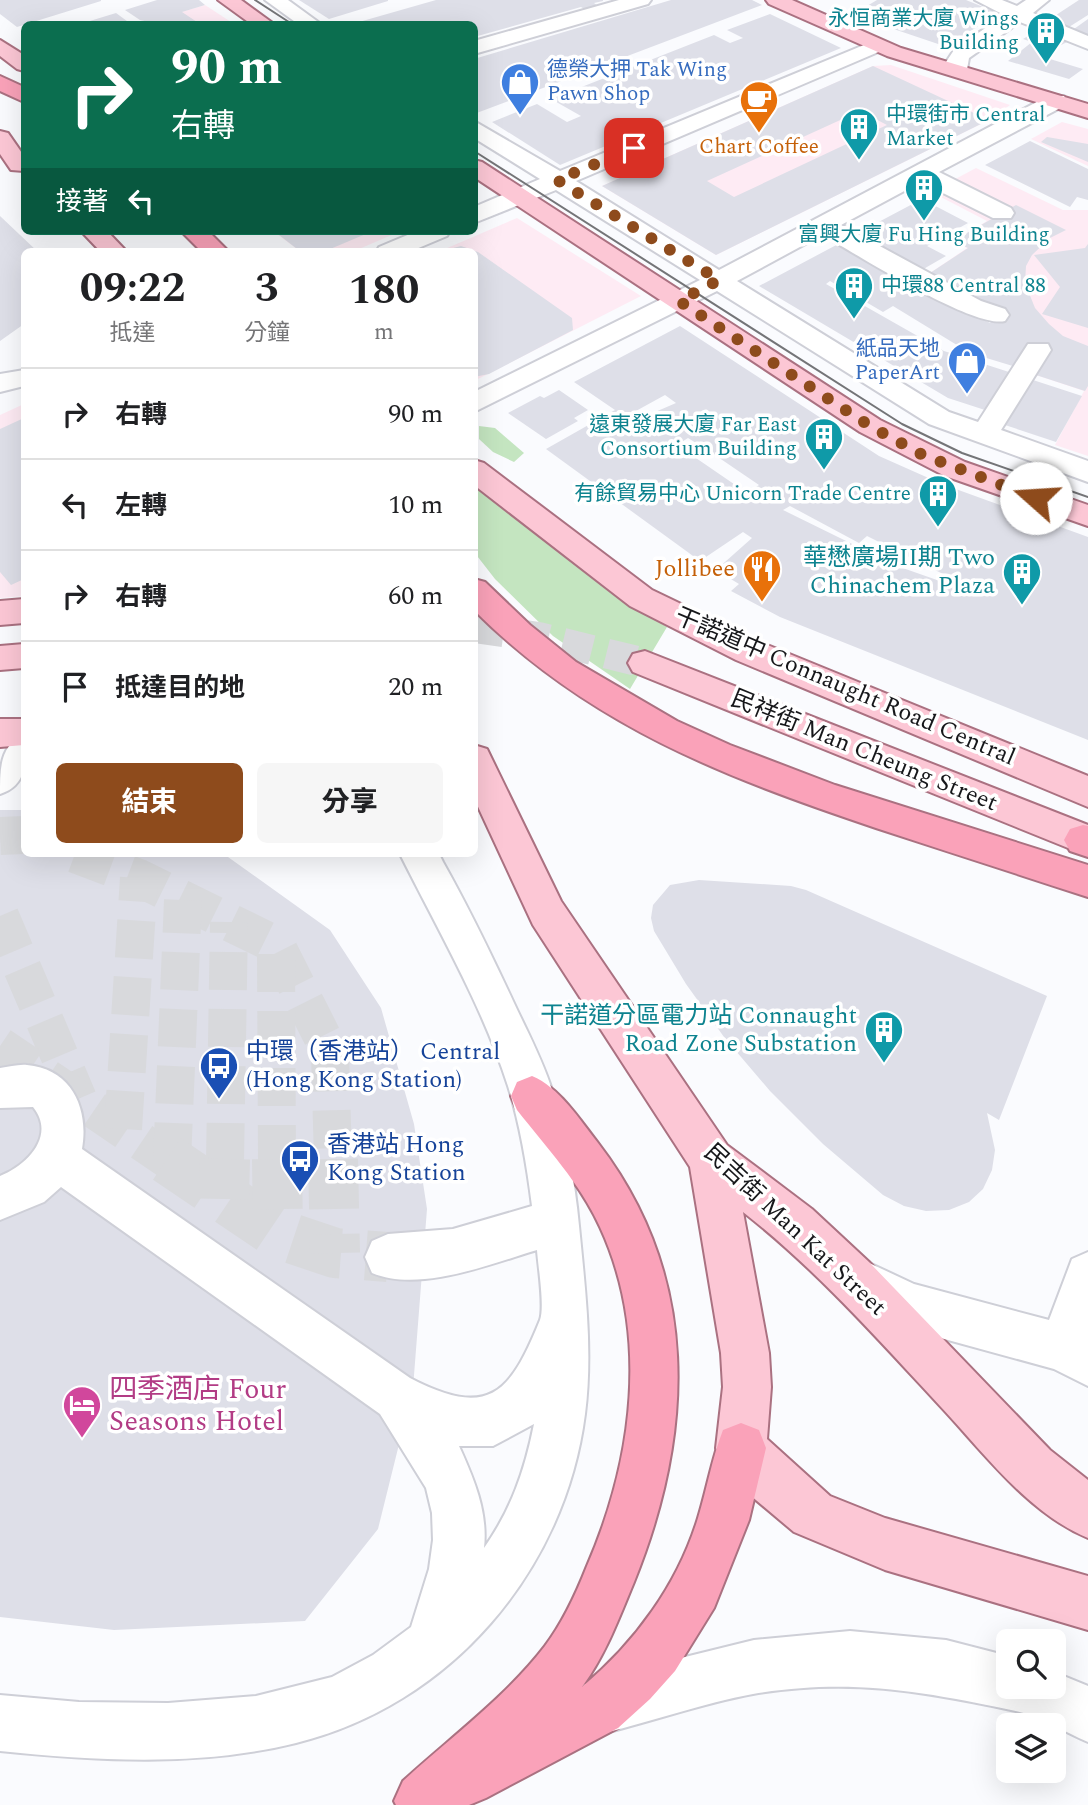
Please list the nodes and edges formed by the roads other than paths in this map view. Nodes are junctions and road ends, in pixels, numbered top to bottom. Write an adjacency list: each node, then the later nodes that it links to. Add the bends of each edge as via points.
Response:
1 (228, 0): 8 (main road)
2 (275, 0): 9 (street)
3 (641, 0): 13 (street, via 587,21)
4 (776, 0): 12 (main road)
5 (985, 0): 7 (street)
6 (1040, 0): 7 (street)
7 (1020, 14): 10 (street); 15 (street, via 961,54 956,62)
8 (260, 21)
9 (306, 21)
10 (1088, 43)
11 (0, 46): 14 (main road)
12 (876, 46): 15 (main road); 25 (street)
13 (478, 47)
14 (21, 63)
15 (959, 71): 18 (main road)
16 (0, 82): 17 (highway)
17 (21, 94)
18 (1056, 101): 19 (main road); 24 (street)
19 (1088, 111)
20 (478, 131): 25 (street)
21 (0, 138): 22 (main road)
22 (15, 163)
23 (478, 170): 26 (main road)
24 (920, 172): 27 (street); 29 (street)
25 (557, 180): 26 (street); 36 (street)
26 (519, 196): 28 (street); 37 (main road)
27 (1002, 213)
28 (478, 214)
29 (823, 225): 36 (street); 38 (street, via 972,307)
30 (97, 235): 33 (main road)
31 (198, 235): 34 (highway)
32 (428, 235): 35 (street)
33 (111, 248)
34 (212, 248)
35 (398, 248)
36 (719, 280): 37 (street); 44 (street, via 939,418)
37 (679, 301): 42 (street); 46 (main road, via 870,426 923,455)
38 (996, 315)
39 (1038, 350): 43 (street)
40 (21, 379): 41 (street)
41 (0, 383)
42 (478, 401)
43 (990, 426)
44 (1088, 472)
45 (478, 473): 58 (main road, 干諾道中 Connaught Road Central, via 641,598 748,651)
46 (1088, 516)
47 (478, 594): 62 (highway, via 527,643 586,688 694,747 827,797)
48 (21, 611): 49 (main road)
49 (0, 613)
50 (21, 656): 51 (main road)
51 (0, 658)
52 (645, 663): 60 (main road, 民祥街 Man Cheung Street)
53 (21, 732): 54 (main road)
54 (0, 733)
55 (21, 753): 57 (street)
56 (478, 775): 59 (main road, 民吉街 Man Kat Street)
57 (0, 779)
58 (1088, 792)
59 (483, 794): 66 (main road, 民吉街 Man Kat Street, via 547,913)
60 (1086, 841)
61 (421, 857): 64 (street, via 458,922)
62 (1088, 881)
63 (0, 1088): 65 (street, via 29,1086 59,1103 65,1138)
64 (532, 1096): 68 (street); 84 (highway, via 609,1197 632,1249 651,1331 656,1382 648,1469 622,1550 589,1622 559,1671)
65 (58, 1158): 67 (street, via 31,1186); 74 (street)
66 (711, 1160): 71 (main road, 民吉街 Man Kat Street, via 796,1225); 75 (main road, via 745,1353)
67 (0, 1198)
68 (557, 1221): 69 (street, via 453,1252); 72 (street)
69 (388, 1257)
70 (1088, 1275): 73 (street)
71 (853, 1278): 73 (street, via 908,1306); 76 (main road, 民吉街 Man Kat Street, via 1032,1468)
72 (564, 1308): 74 (street, via 537,1383 518,1407 496,1421 475,1425 451,1422 424,1414); 78 (street, via 558,1423 537,1507 499,1572 469,1611)
73 (1075, 1355)
74 (393, 1395): 78 (street, via 429,1439 447,1471 457,1505 459,1544 453,1588)
75 (741, 1448): 77 (main road, via 812,1514 885,1544); 81 (highway, via 719,1538 689,1600 647,1661)
76 (1088, 1512)
77 (1088, 1603)
78 (432, 1645): 83 (street, via 388,1677 332,1704 273,1721 127,1730)
79 (996, 1680): 81 (street, via 952,1669 847,1657 752,1667)
80 (1051, 1699): 82 (street)
81 (602, 1706): 84 (highway)
82 (1088, 1714)
83 (0, 1723)
84 (419, 1803)

